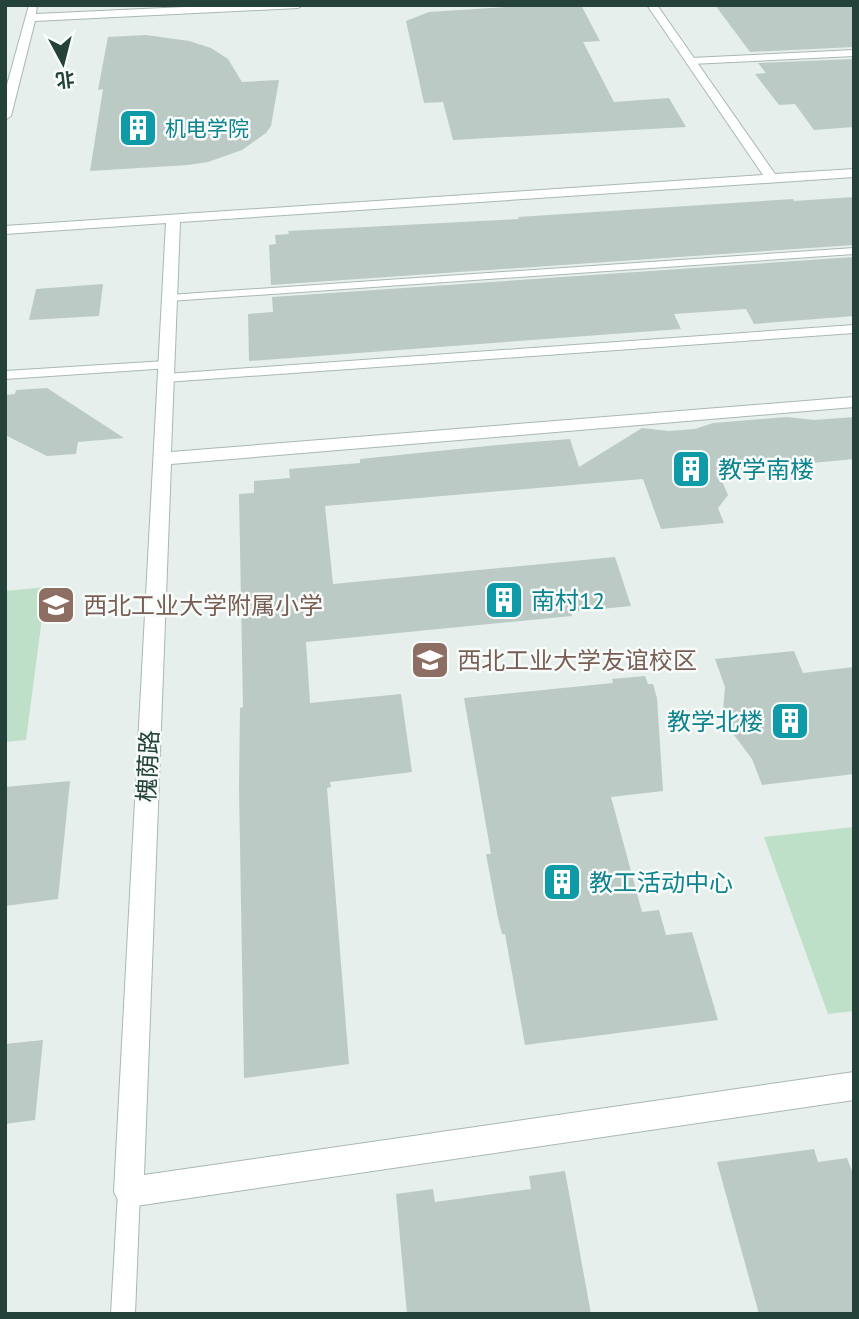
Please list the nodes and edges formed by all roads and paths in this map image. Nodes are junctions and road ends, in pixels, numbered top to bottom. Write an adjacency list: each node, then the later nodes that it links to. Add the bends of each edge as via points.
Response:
1 (34, 5): 5 (street)
2 (298, 5): 4 (street)
3 (652, 5): 7 (street)
4 (191, 8): 5 (street)
5 (30, 18): 8 (street, via 20,37)
6 (854, 53): 7 (lane)
7 (691, 61): 10 (street)
8 (5, 116)
9 (854, 173): 10 (street)
10 (772, 179): 11 (street)
11 (173, 219): 12 (street); 14 (street, 槐荫路)
12 (5, 230)
13 (854, 251): 14 (lane)
14 (169, 298): 16 (street, 槐荫路)
15 (854, 329): 16 (lane)
16 (166, 371): 17 (lane); 19 (street, 槐荫路)
17 (5, 375)
18 (854, 402): 19 (street)
19 (162, 459): 21 (street, 槐荫路)
20 (854, 1086): 21 (street)
21 (129, 1192): 22 (lane, 槐荫路)
22 (124, 1314)

